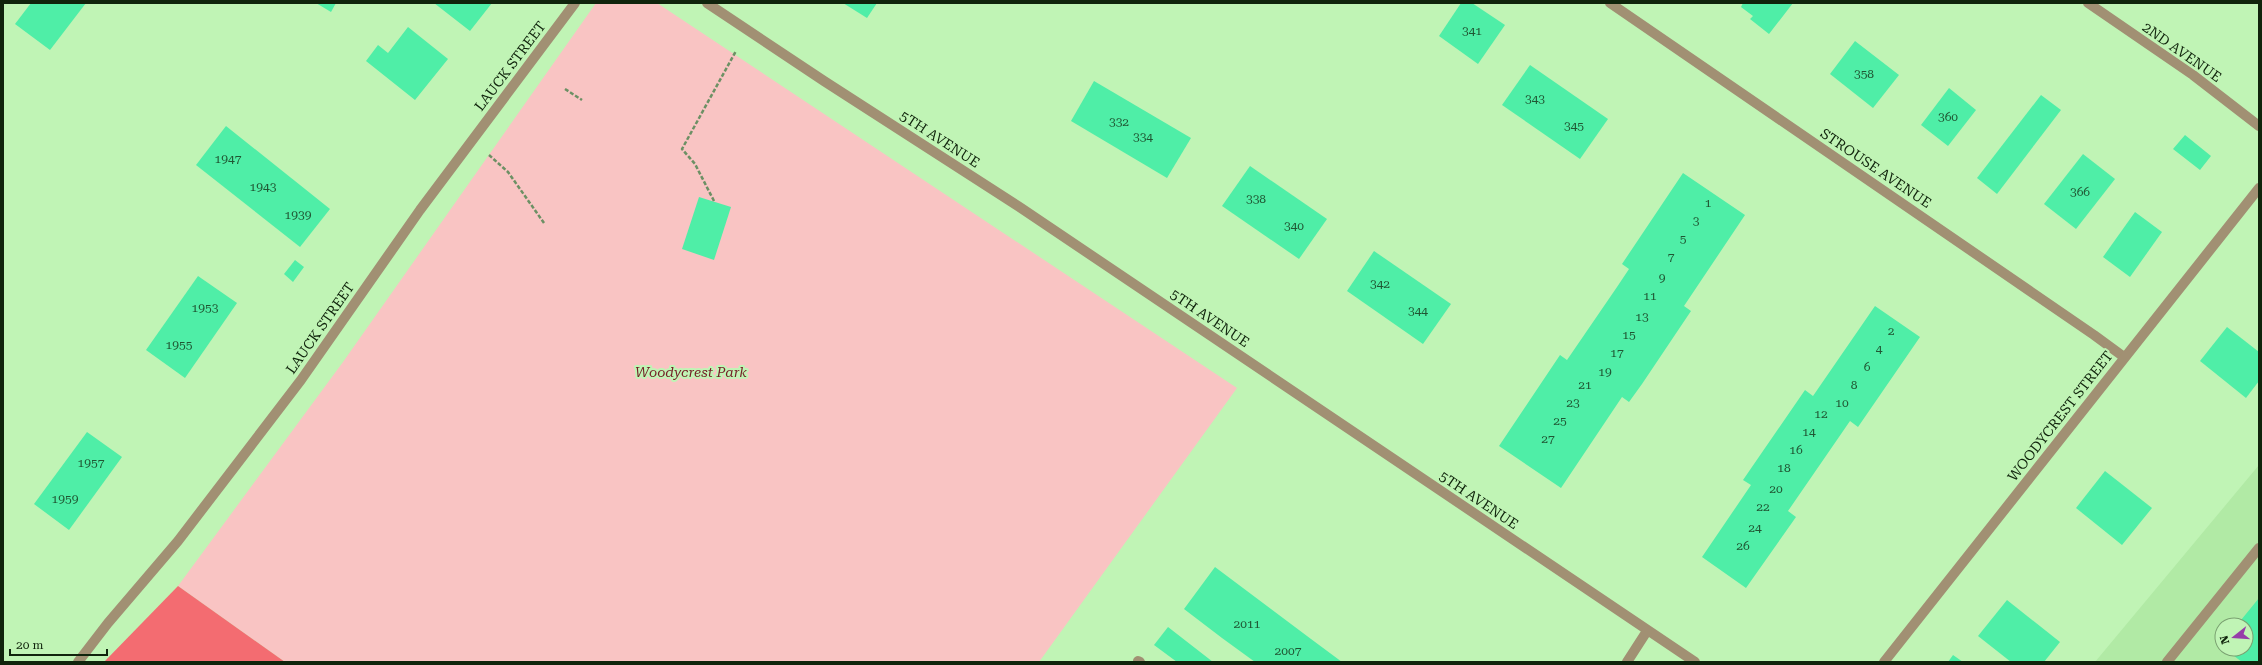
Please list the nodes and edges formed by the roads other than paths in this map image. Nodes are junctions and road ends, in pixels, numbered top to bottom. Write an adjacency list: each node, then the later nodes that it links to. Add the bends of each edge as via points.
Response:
1 (575, 3): 10 (street, LAUCK STREET, via 420,210 301,380 178,541)
2 (708, 3): 9 (street, 5TH AVENUE, via 1021,208)
3 (1610, 3): 7 (street, STROUSE AVENUE)
4 (2088, 3): 5 (street, 2ND AVENUE, via 2193,75)
5 (2259, 126)
6 (2259, 188): 7 (street, WOODYCREST STREET)
7 (2124, 357): 13 (street, WOODYCREST STREET)
8 (2259, 548): 14 (street)
9 (1648, 631): 11 (street); 12 (street, 5TH AVENUE)
10 (78, 662)
11 (1627, 662)
12 (1695, 662)
13 (1884, 662)
14 (2167, 662)

